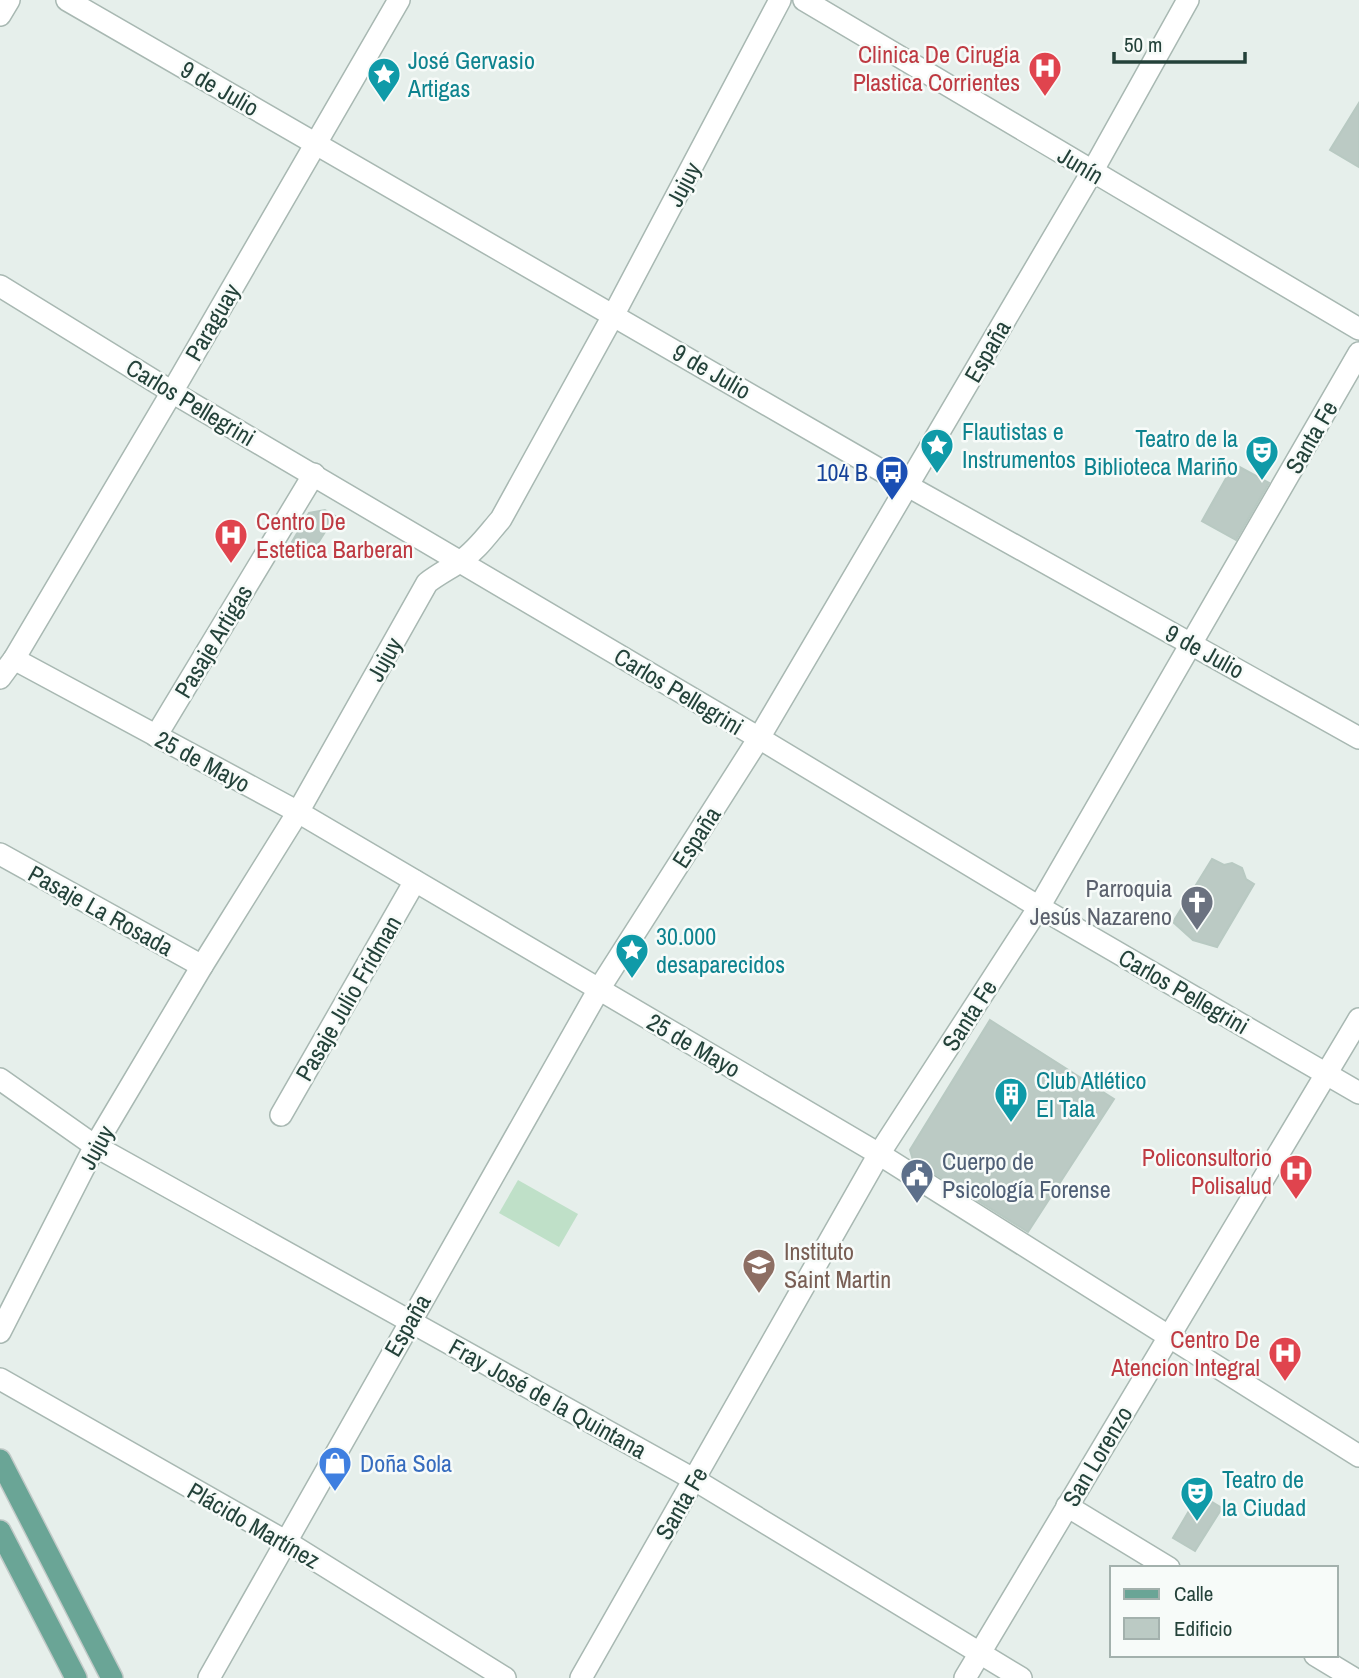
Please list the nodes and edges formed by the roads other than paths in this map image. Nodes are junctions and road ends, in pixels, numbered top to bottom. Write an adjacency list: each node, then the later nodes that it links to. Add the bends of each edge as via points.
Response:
1 (9, 0): 7 (street)
2 (66, 0): 8 (street, 9 de Julio)
3 (399, 0): 8 (street, Paraguay)
4 (780, 0): 11 (street, Jujuy)
5 (804, 0): 9 (street, Junín)
6 (1188, 0): 9 (street, España)
7 (0, 15)
8 (316, 142): 11 (street, 9 de Julio); 14 (street, Paraguay)
9 (1092, 172): 12 (street, Junín); 16 (street, España)
10 (0, 286): 14 (street, Carlos Pellegrini)
11 (614, 314): 16 (street, 9 de Julio); 17 (street, Jujuy, via 501,519)
12 (1359, 329)
13 (1359, 353): 18 (street, Santa Fe)
14 (172, 392): 15 (street, Carlos Pellegrini); 19 (street, Paraguay)
15 (313, 474): 17 (street, Carlos Pellegrini); 21 (street, Pasaje Artigas)
16 (908, 486): 18 (street, 9 de Julio); 22 (street, España)
17 (460, 562): 22 (street, Carlos Pellegrini); 24 (street, Jujuy, via 427,583)
18 (1193, 643): 23 (street, 9 de Julio); 27 (street, Santa Fe)
19 (14, 659): 20 (street, Paraguay); 21 (street, 25 de Mayo)
20 (0, 678)
21 (156, 736): 24 (street, 25 de Mayo)
22 (759, 738): 27 (street, Carlos Pellegrini); 29 (street, España)
23 (1359, 738)
24 (298, 812): 26 (street, 25 de Mayo); 28 (street, Jujuy)
25 (0, 854): 28 (street, Pasaje La Rosada)
26 (415, 881): 29 (street, 25 de Mayo); 34 (street, Pasaje Julio Fridman)
27 (1039, 907): 31 (street, Carlos Pellegrini); 36 (street, Santa Fe)
28 (202, 966): 35 (street, Jujuy)
29 (599, 989): 36 (street, 25 de Mayo); 37 (street, España)
30 (1359, 1019): 31 (street, San Lorenzo)
31 (1327, 1073): 33 (street, Carlos Pellegrini); 39 (street, San Lorenzo)
32 (0, 1079): 35 (street, Fray José de la Quintana)
33 (1359, 1093)
34 (281, 1115)
35 (95, 1146): 37 (street, Fray José de la Quintana); 38 (street, Jujuy)
36 (878, 1154): 39 (street, 25 de Mayo); 43 (street, Santa Fe)
37 (410, 1320): 43 (street, Fray José de la Quintana); 46 (street, España)
38 (0, 1332)
39 (1169, 1336): 41 (street, 25 de Mayo); 44 (street, San Lorenzo)
40 (0, 1379): 46 (street, Plácido Martínez)
41 (1359, 1455)
42 (0, 1460): 51 (main road)
43 (695, 1480): 48 (street, Fray José de la Quintana); 54 (street, Santa Fe)
44 (1067, 1506): 47 (street); 48 (street, San Lorenzo)
45 (0, 1531): 50 (main road)
46 (285, 1541): 52 (street, España); 53 (street, Plácido Martínez)
47 (1166, 1566)
48 (980, 1654): 55 (street, San Lorenzo); 56 (street, Fray José de la Quintana)
49 (1318, 1657): 57 (street)
50 (76, 1678)
51 (112, 1678)
52 (209, 1678)
53 (505, 1678)
54 (581, 1678)
55 (965, 1678)
56 (1021, 1678)
57 (1353, 1678)

